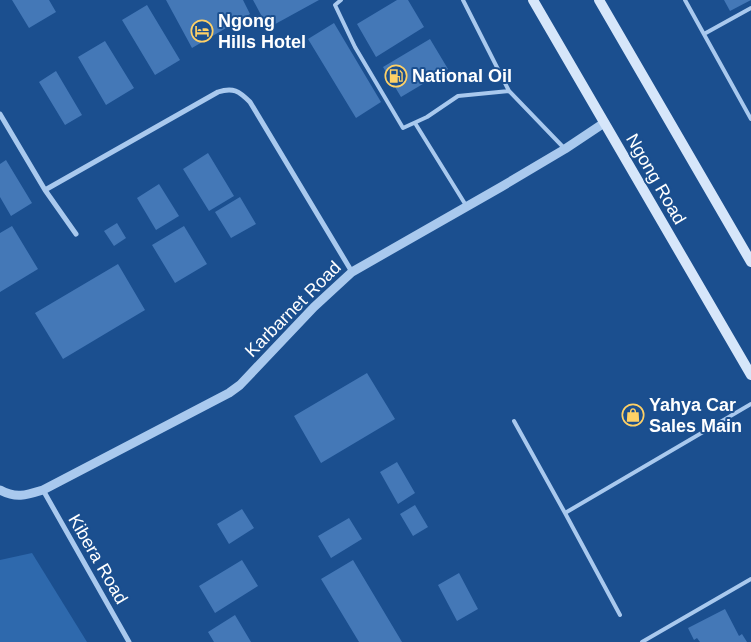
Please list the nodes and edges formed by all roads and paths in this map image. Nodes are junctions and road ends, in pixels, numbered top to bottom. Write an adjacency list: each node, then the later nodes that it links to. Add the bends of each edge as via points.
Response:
1 (341, 0): 11 (lane, via 335,5 344,26 403,128)
2 (463, 0): 8 (lane)
3 (533, 0): 12 (main road, Ngong Road)
4 (599, 0): 17 (main road)
5 (685, 0): 7 (lane)
6 (751, 8): 7 (lane)
7 (704, 34): 10 (lane)
8 (509, 90): 11 (lane, via 458,96); 13 (lane)
9 (0, 114): 14 (street)
10 (751, 119)
11 (414, 123): 15 (lane)
12 (604, 123): 13 (street, Karbarnet Road); 19 (main road, Ngong Road)
13 (566, 149): 15 (street, Karbarnet Road)
14 (46, 190): 16 (street); 18 (street, via 218,92 229,89 242,94 250,102)
15 (467, 207): 18 (street, Karbarnet Road)
16 (76, 234)
17 (751, 262)
18 (352, 272): 22 (street, Karbarnet Road, via 229,393)
19 (751, 375)
20 (751, 404): 24 (lane)
21 (514, 421): 24 (lane)
22 (43, 490): 23 (street, Karbarnet Road, via 25,496); 27 (street, Kibera Road)
23 (2, 494)
24 (565, 513): 26 (lane)
25 (751, 579): 28 (lane)
26 (620, 615)
27 (130, 642)
28 (642, 642)

